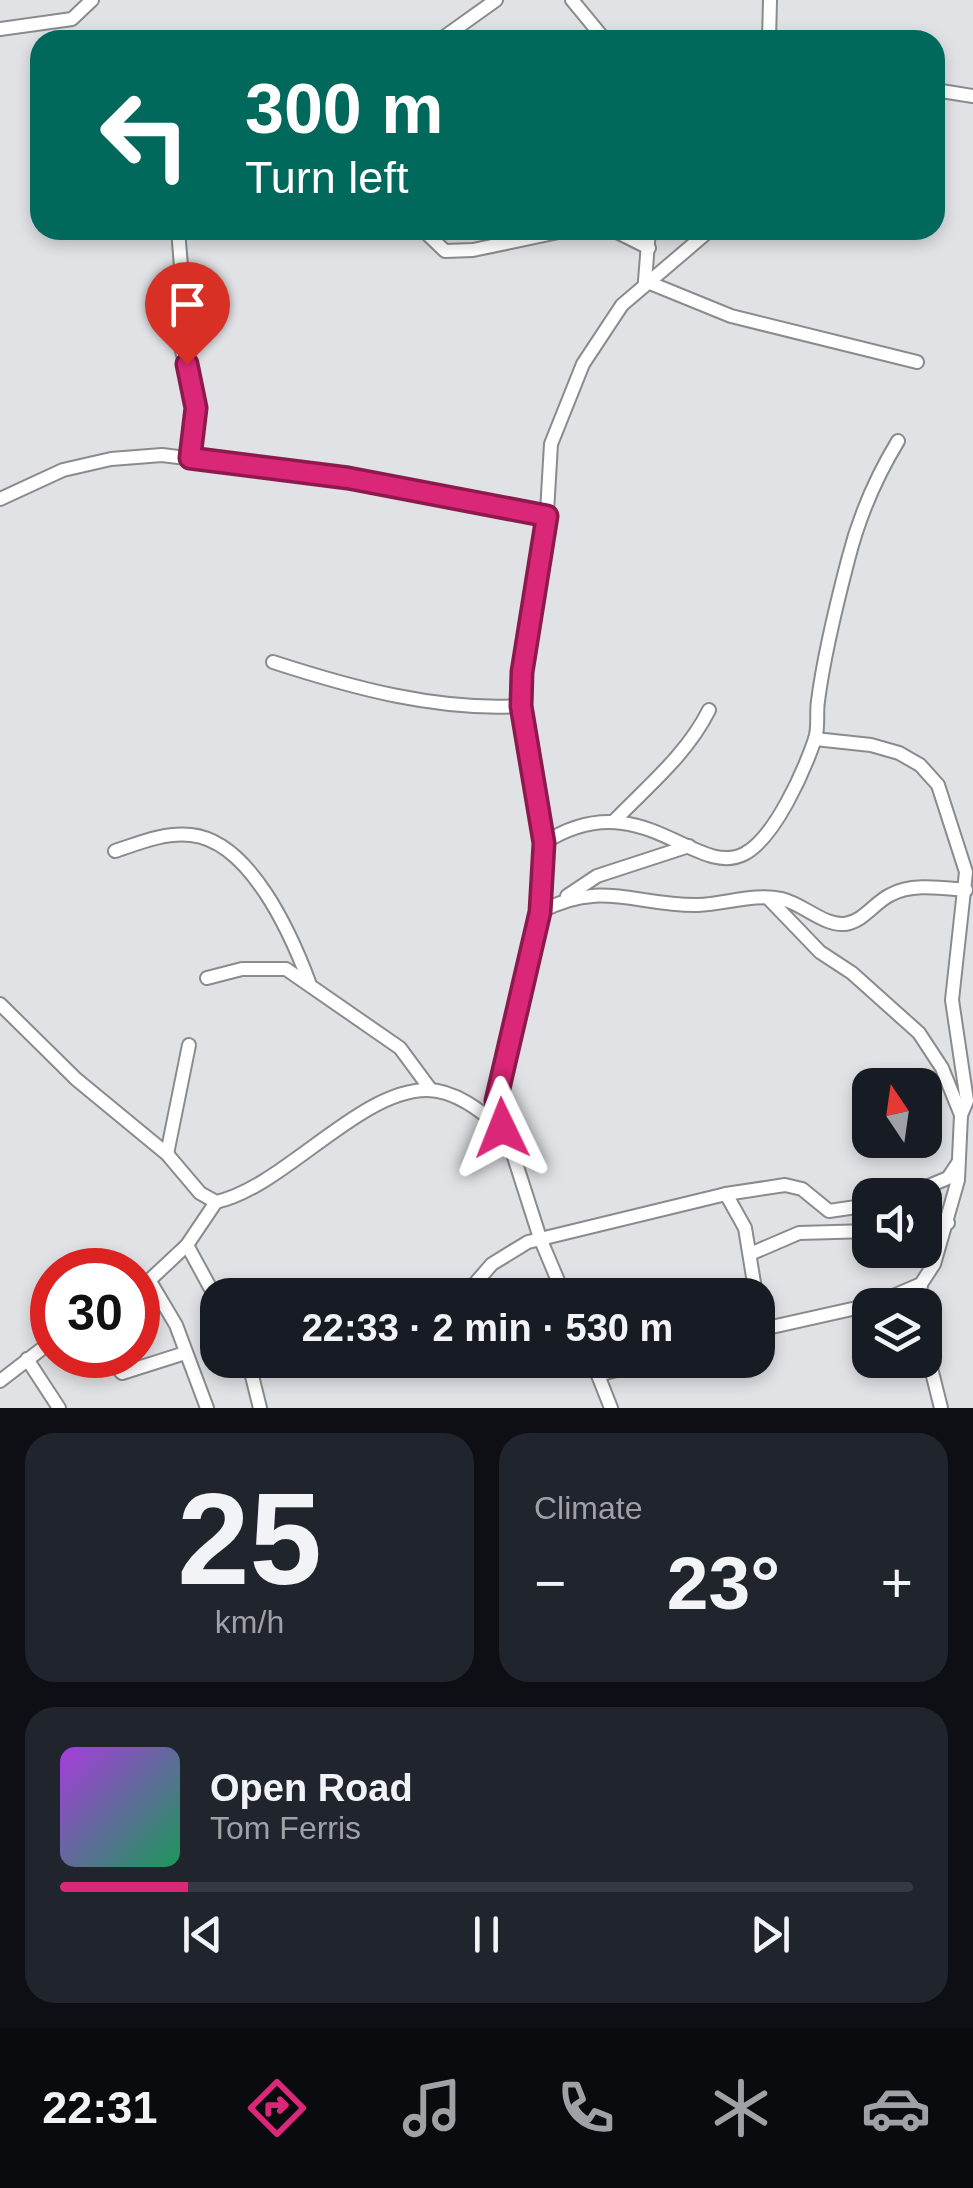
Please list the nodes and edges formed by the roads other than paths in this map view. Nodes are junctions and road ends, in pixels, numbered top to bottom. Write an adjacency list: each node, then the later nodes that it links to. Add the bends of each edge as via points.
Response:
1 (92, 0): 5 (street, via 72,18)
2 (496, 0): 6 (street)
3 (572, 0): 7 (street)
4 (770, 0): 8 (street)
5 (0, 29)
6 (454, 30)
7 (597, 30)
8 (770, 30)
9 (945, 92): 10 (street)
10 (973, 96)
11 (179, 240): 21 (street, via 173,314 196,408)
12 (433, 240): 13 (street, via 445,251)
13 (520, 240)
14 (633, 240): 17 (street)
15 (649, 240): 17 (street)
16 (697, 240): 18 (street)
17 (649, 248): 18 (street)
18 (645, 281): 19 (street, via 731,316); 23 (street, via 582,364 551,444)
19 (917, 362)
20 (898, 441): 27 (street, via 876,478 848,559)
21 (190, 458): 22 (street, via 111,458 63,470); 23 (street, via 348,478)
22 (0, 499)
23 (547, 516): 25 (street)
24 (274, 662): 25 (street, via 430,702)
25 (521, 706): 29 (street)
26 (709, 710): 28 (street, via 661,776)
27 (815, 739): 30 (street, via 785,807 749,852 722,859); 32 (street, via 871,744 920,765 938,784)
28 (615, 820): 29 (street, via 563,831); 30 (street)
29 (544, 843): 35 (street)
30 (688, 846): 34 (street, via 597,876)
31 (114, 851): 37 (street, via 178,834 210,839 272,901)
32 (966, 890): 33 (street, via 900,890 849,924); 41 (street, via 952,1000)
33 (768, 898): 34 (street, via 699,905 592,894); 41 (street, via 820,952 919,1033)
34 (561, 900): 35 (street)
35 (540, 912): 42 (street, via 496,1101)
36 (207, 978): 37 (street, via 262,967 286,969)
37 (309, 982): 40 (street, via 400,1048)
38 (0, 1004): 43 (street)
39 (190, 1045): 43 (street)
40 (430, 1090): 42 (street, via 477,1108); 47 (street, via 384,1104 248,1191)
41 (967, 1109): 44 (street)
42 (502, 1128): 52 (street)
43 (167, 1154): 47 (street)
44 (961, 1159): 45 (street); 49 (street)
45 (942, 1180)
46 (726, 1194): 48 (street, via 785,1185 802,1189 829,1211); 52 (street); 54 (street, via 738,1209)
47 (216, 1202): 53 (street)
48 (852, 1208)
49 (948, 1222): 50 (street); 60 (street)
50 (942, 1223)
51 (852, 1232): 54 (street, via 799,1233)
52 (540, 1238): 57 (street); 58 (street)
53 (188, 1245): 55 (street); 56 (street)
54 (750, 1254): 59 (street)
55 (160, 1274)
56 (205, 1278)
57 (480, 1278)
58 (557, 1278)
59 (754, 1278)
60 (921, 1284): 61 (street); 62 (street)
61 (911, 1288)
62 (921, 1288)
63 (160, 1298): 66 (street)
64 (852, 1309): 65 (street)
65 (775, 1326)
66 (186, 1353): 69 (street); 75 (street)
67 (30, 1357): 68 (street)
68 (27, 1359): 73 (street); 74 (street)
69 (160, 1361)
70 (252, 1378): 76 (street)
71 (599, 1378): 77 (street)
72 (934, 1378): 78 (street)
73 (0, 1381)
74 (54, 1406)
75 (208, 1408)
76 (260, 1408)
77 (612, 1408)
78 (941, 1408)

